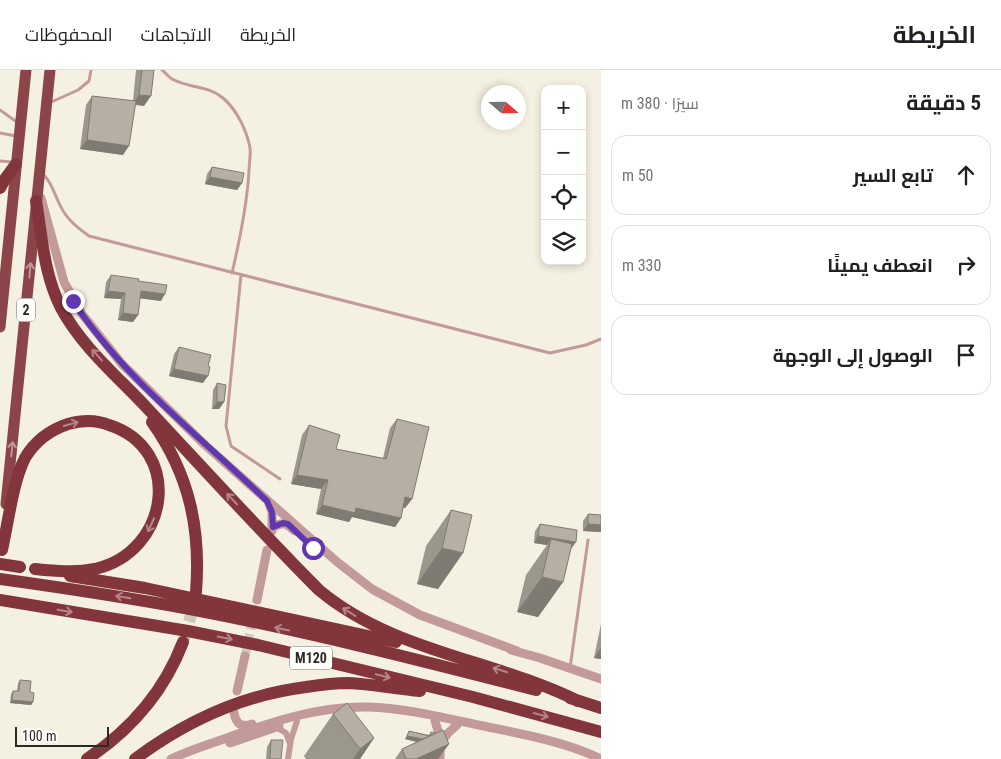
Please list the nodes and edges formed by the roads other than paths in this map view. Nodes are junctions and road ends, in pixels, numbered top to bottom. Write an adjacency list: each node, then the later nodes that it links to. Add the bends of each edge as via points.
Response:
1 (26, 70): 7 (highway, 2)
2 (50, 70): 5 (highway, 2)
3 (91, 70): 5 (lane, via 88,81 78,90)
4 (162, 70): 15 (lane, via 172,79 203,87 222,98 236,114 246,135 250,149 248,182)
5 (46, 105): 11 (highway, 2)
6 (0, 110): 7 (lane)
7 (20, 131): 8 (lane); 10 (highway, 2)
8 (0, 133)
9 (0, 161): 10 (lane)
10 (16, 163): 13 (highway); 17 (highway, 2)
11 (39, 170): 12 (highway, 2); 15 (lane, via 50,180 60,206 72,224 89,236)
12 (38, 186): 14 (highway, 2); 21 (street, via 64,282 82,314 122,364)
13 (0, 188)
14 (36, 201): 19 (highway, one-way to 14, via 76,331 54,293); 23 (highway, 2, one-way to 14)
15 (232, 273): 16 (lane)
16 (241, 275): 18 (lane, via 550,353); 20 (lane, via 227,435 231,446)
17 (0, 327)
18 (601, 340)
19 (111, 372): 28 (highway, via 159,432 183,478 195,524 198,557); 33 (highway, one-way to 19, via 389,633 319,590)
20 (280, 479)
21 (267, 501): 32 (street, via 347,570 381,594 432,620); 32 (street, via 272,512 273,529 283,523 288,524 345,576 374,596 404,613 451,632)
22 (588, 540): 35 (lane)
23 (2, 550): 25 (highway, 2); 26 (highway, one-way to 26, via 18,474 35,444 48,433 78,422 100,422 126,433 145,450 158,480 157,512 148,532 123,557 102,567 69,572)
24 (267, 550): 30 (street)
25 (0, 566): 26 (highway, bridge)
26 (35, 569): 33 (highway, via 145,588)
27 (0, 579): 39 (highway, M120, one-way to 27, via 379,650 197,611)
28 (196, 592)
29 (0, 600): 38 (highway, M120, one-way to 38, via 258,645)
30 (257, 600)
31 (183, 642): 50 (highway, via 170,673 150,703 124,732)
32 (517, 650): 35 (street)
33 (437, 651): 39 (highway, one-way to 33, via 541,684)
34 (245, 656): 37 (street)
35 (570, 668): 36 (street)
36 (601, 679)
37 (237, 691)
38 (473, 697): 47 (highway, M120, one-way to 47); 51 (highway, via 347,683 286,689 215,711 160,740)
39 (578, 701): 40 (highway, M120)
40 (601, 708)
41 (234, 712): 44 (street, via 241,725)
42 (297, 721): 43 (street, via 368,712); 46 (street); 49 (street)
43 (435, 721): 45 (street); 48 (street)
44 (260, 725): 52 (street); 57 (street, via 329,709 394,709 532,736 576,748)
45 (457, 725): 48 (street); 56 (street, via 531,741)
46 (276, 727): 49 (street, via 286,733); 53 (street)
47 (601, 732)
48 (441, 742): 55 (street)
49 (290, 745): 54 (street)
50 (87, 759)
51 (135, 759)
52 (171, 759)
53 (185, 759)
54 (288, 759)
55 (440, 759)
56 (587, 759)
57 (601, 759)

